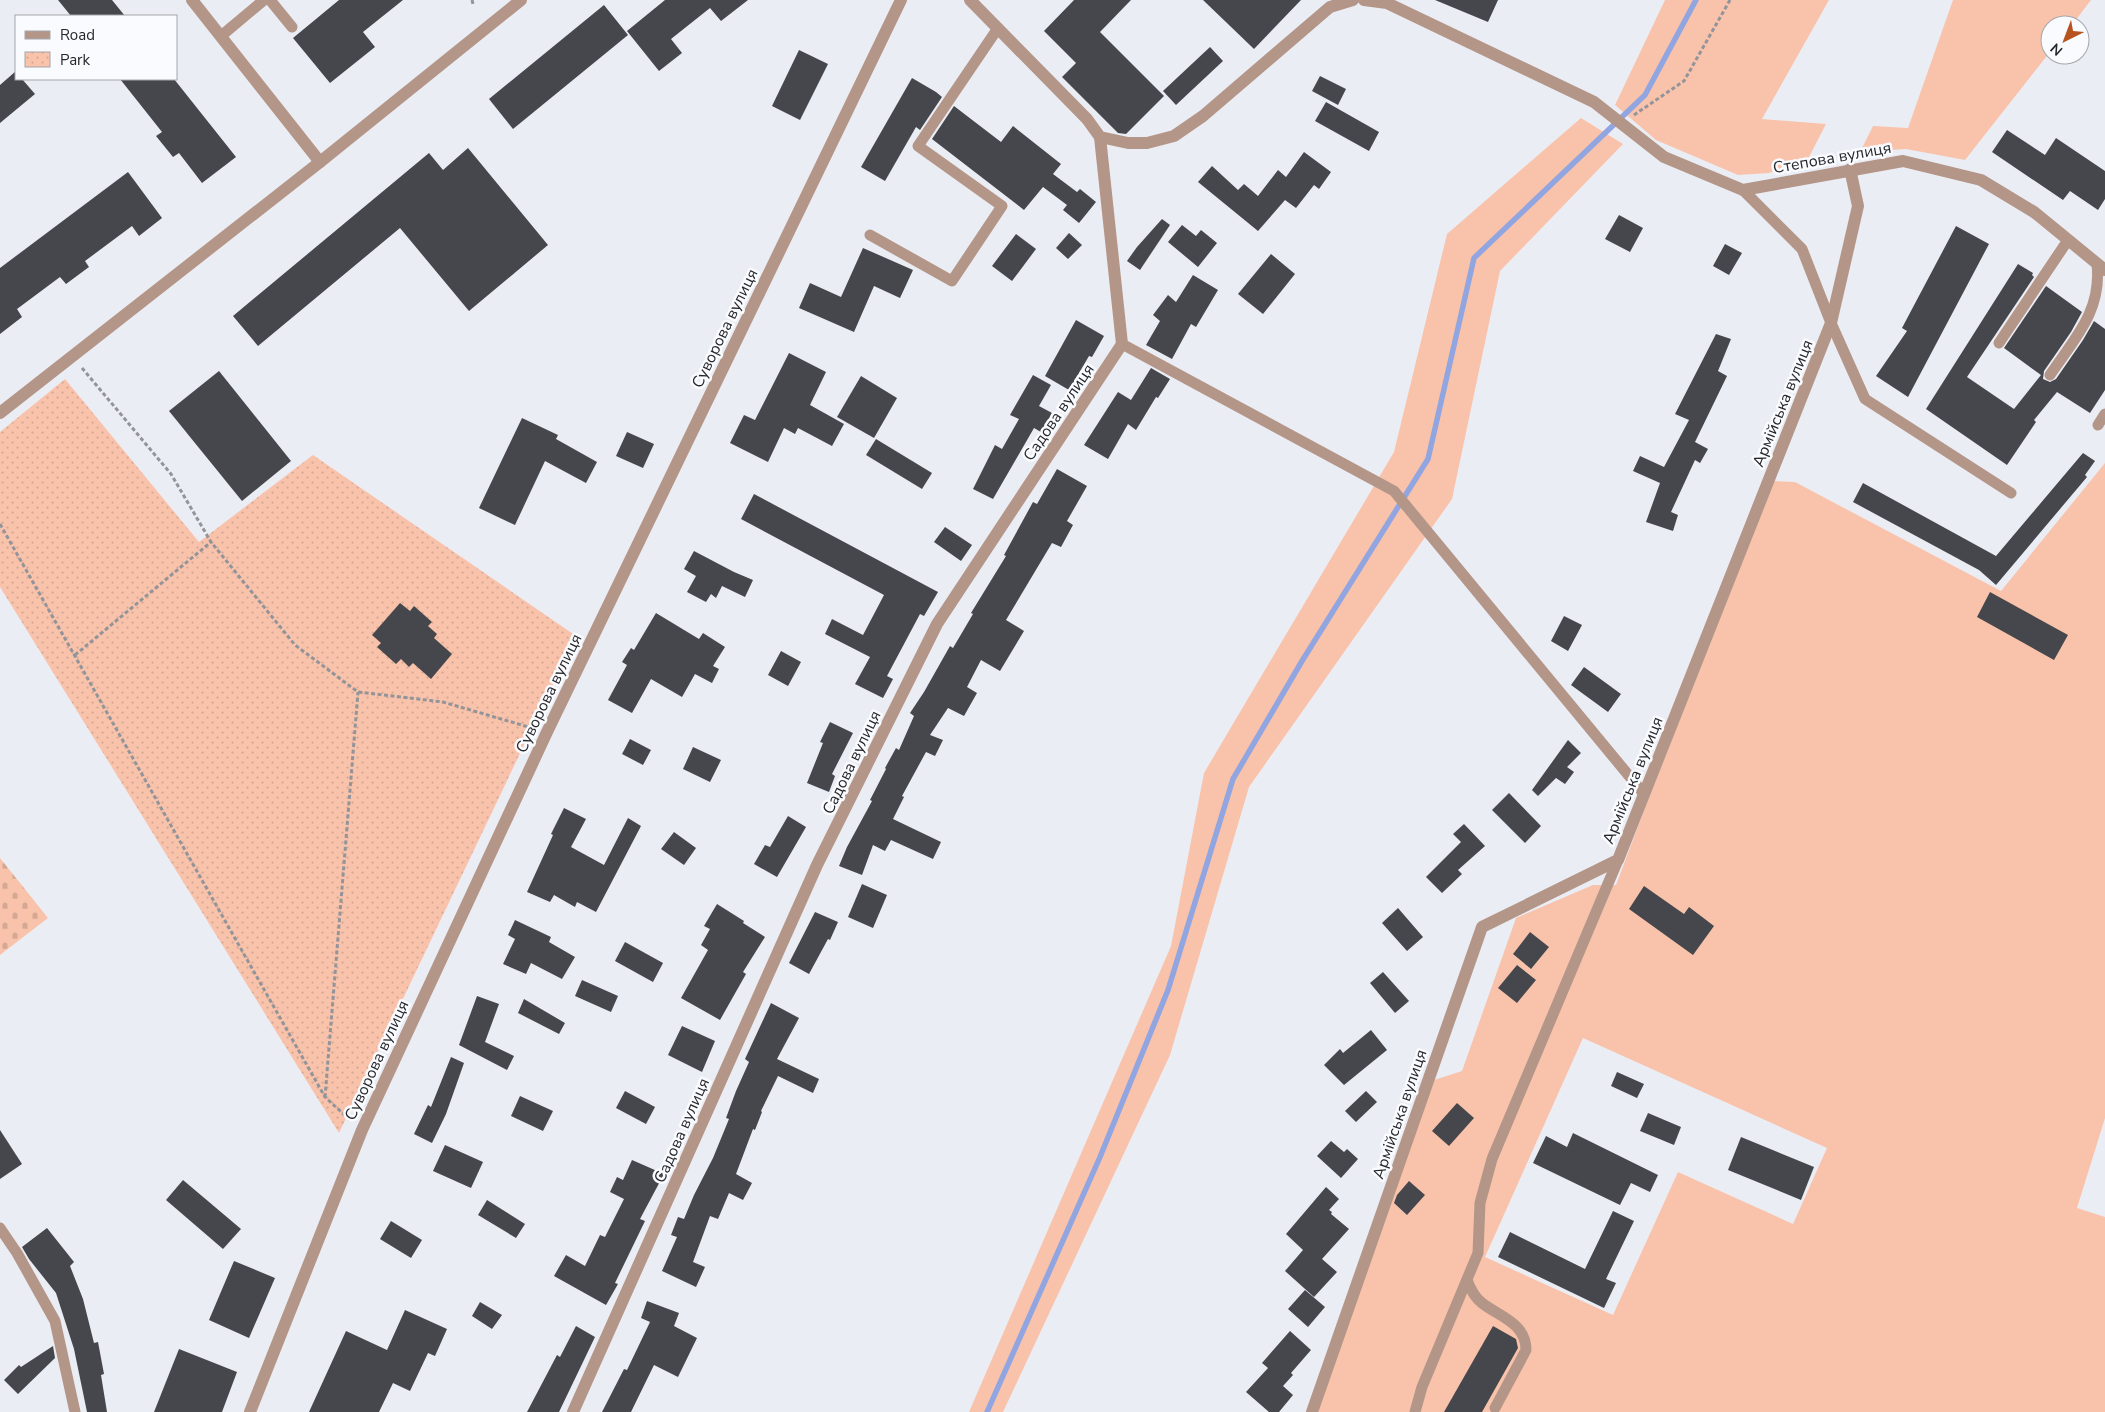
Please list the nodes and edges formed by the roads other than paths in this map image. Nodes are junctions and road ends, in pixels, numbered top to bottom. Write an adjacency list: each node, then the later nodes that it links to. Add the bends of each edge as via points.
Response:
1 (192, 0): 11 (street)
2 (264, 0): 11 (lane)
3 (270, 0): 9 (lane)
4 (520, 0): 13 (street)
5 (901, 0): 33 (street, Суворова вулиця, via 547,732 362,1130)
6 (970, 0): 10 (street)
7 (1353, 0): 12 (street, via 1330,7 1203,116 1174,136 1147,143)
8 (1364, 0): 15 (street, via 1387,2 1539,74 1594,102 1664,157)
9 (292, 27)
10 (998, 28): 12 (street, via 1087,119); 16 (lane, via 918,146 1002,206 952,281)
11 (220, 36): 13 (street)
12 (1100, 137): 20 (street)
13 (320, 162): 23 (street)
14 (1850, 170): 15 (street, Степова вулиця); 17 (street, Степова вулиця, via 1903,161 1981,180 2034,212); 19 (street, Армійська вулиця, via 1858,206)
15 (1743, 190): 19 (lane, via 1802,249)
16 (870, 235)
17 (2068, 240): 18 (street, Степова вулиця); 21 (lane)
18 (2101, 267): 22 (lane, via 2098,291 2090,314)
19 (1831, 324): 26 (lane, via 1865,399); 27 (street, Армійська вулиця)
20 (1122, 344): 27 (lane, via 1394,490); 34 (street, Садова вулиця, via 937,624 818,865)
21 (1999, 344)
22 (2050, 375)
23 (0, 413)
24 (2105, 414): 25 (lane)
25 (2098, 425)
26 (2011, 494)
27 (1644, 794): 28 (street, Армійська вулиця)
28 (1618, 860): 30 (lane, via 1492,1159 1480,1204 1478,1253); 35 (street, Армійська вулиця, via 1482,927)
29 (0, 1228): 32 (lane, via 54,1321)
30 (1466, 1280): 31 (lane, via 1481,1302 1518,1328 1526,1344 1526,1350); 36 (lane)
31 (1495, 1408)
32 (75, 1412)
33 (250, 1412)
34 (573, 1412)
35 (1312, 1412)
36 (1415, 1412)

